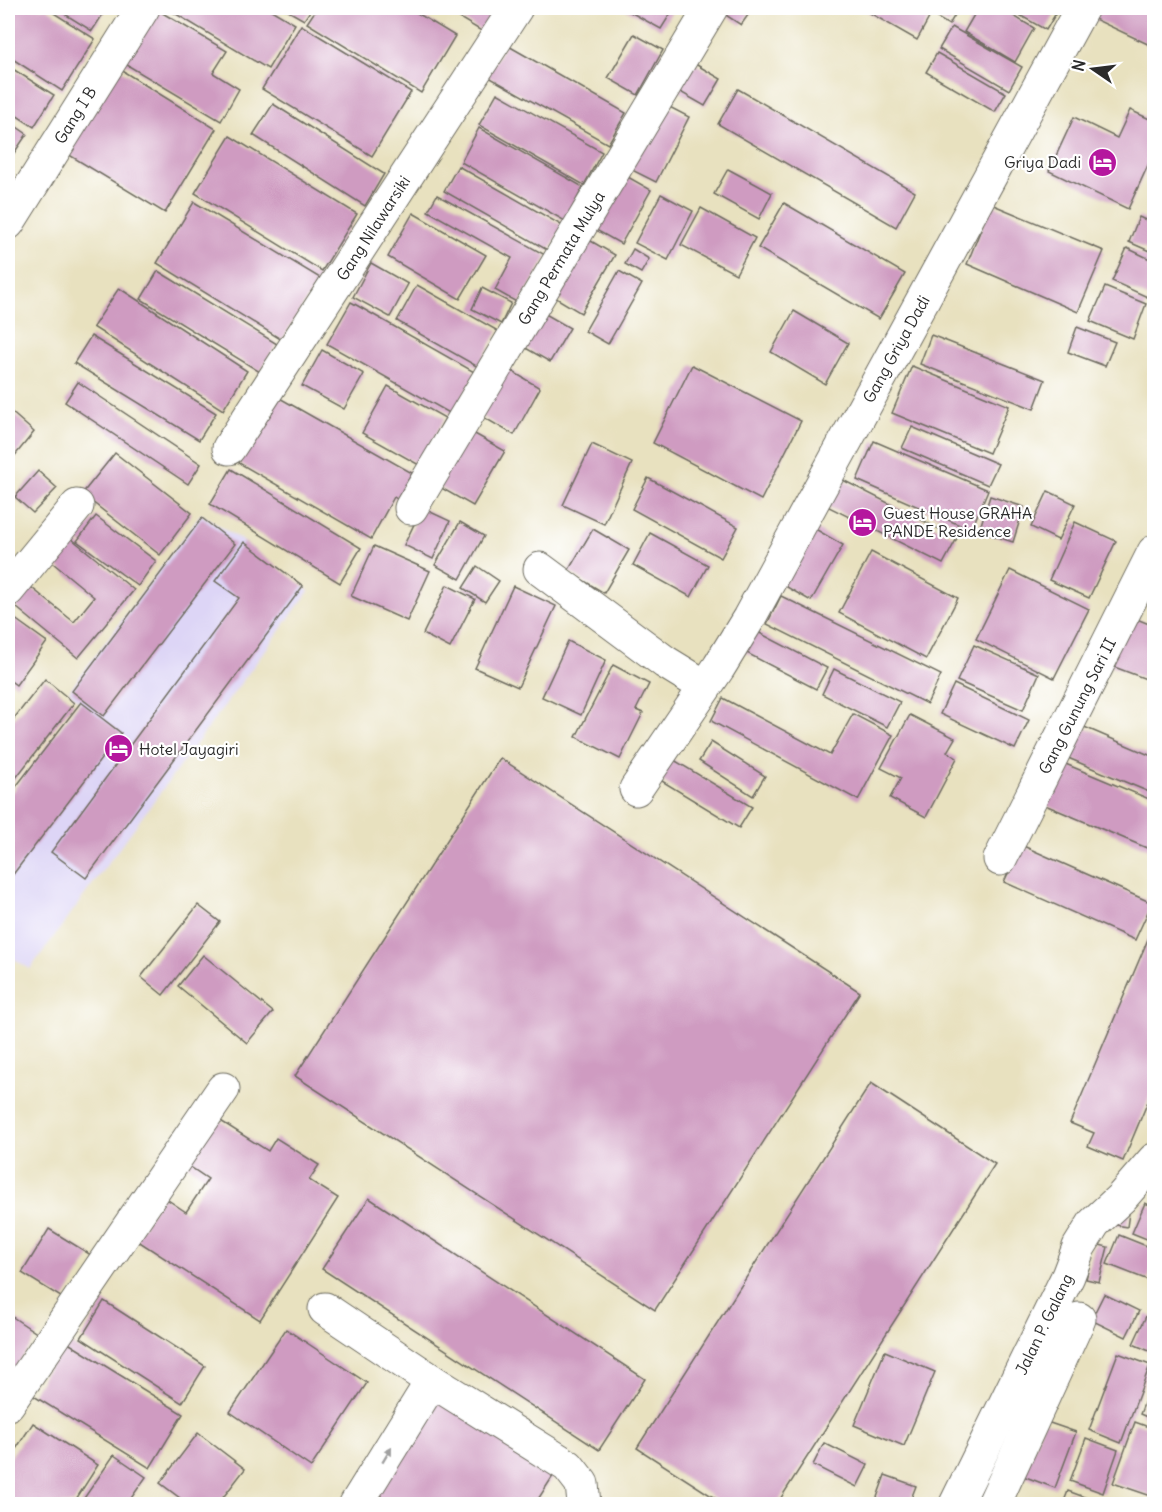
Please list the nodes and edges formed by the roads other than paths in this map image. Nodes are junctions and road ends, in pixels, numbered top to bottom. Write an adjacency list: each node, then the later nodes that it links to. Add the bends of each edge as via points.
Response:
1 (143, 8): 5 (street, Gang I B)
2 (516, 8): 6 (street, Gang Nilawarsiki)
3 (711, 8): 8 (street, Gang Permata Mulya)
4 (1082, 8): 12 (street, Gang Griya Dadi, via 748,618)
5 (8, 223)
6 (229, 448)
7 (77, 506): 11 (street)
8 (411, 508)
9 (1155, 552): 14 (street, Gang Gunung Sari II)
10 (540, 569): 12 (street)
11 (8, 590)
12 (704, 687): 13 (street, Gang Griya Dadi)
13 (636, 789)
14 (1000, 860)
15 (223, 1089): 20 (street)
16 (1155, 1160): 23 (street, Jalan P. Galang, via 1094,1223 1079,1247)
17 (325, 1309): 19 (street)
18 (1079, 1319): 24 (street)
19 (432, 1381): 21 (street, one-way to 19); 22 (street, via 568,1466 582,1484)
20 (8, 1404)
21 (356, 1504)
22 (584, 1504)
23 (956, 1504)
24 (994, 1504)

